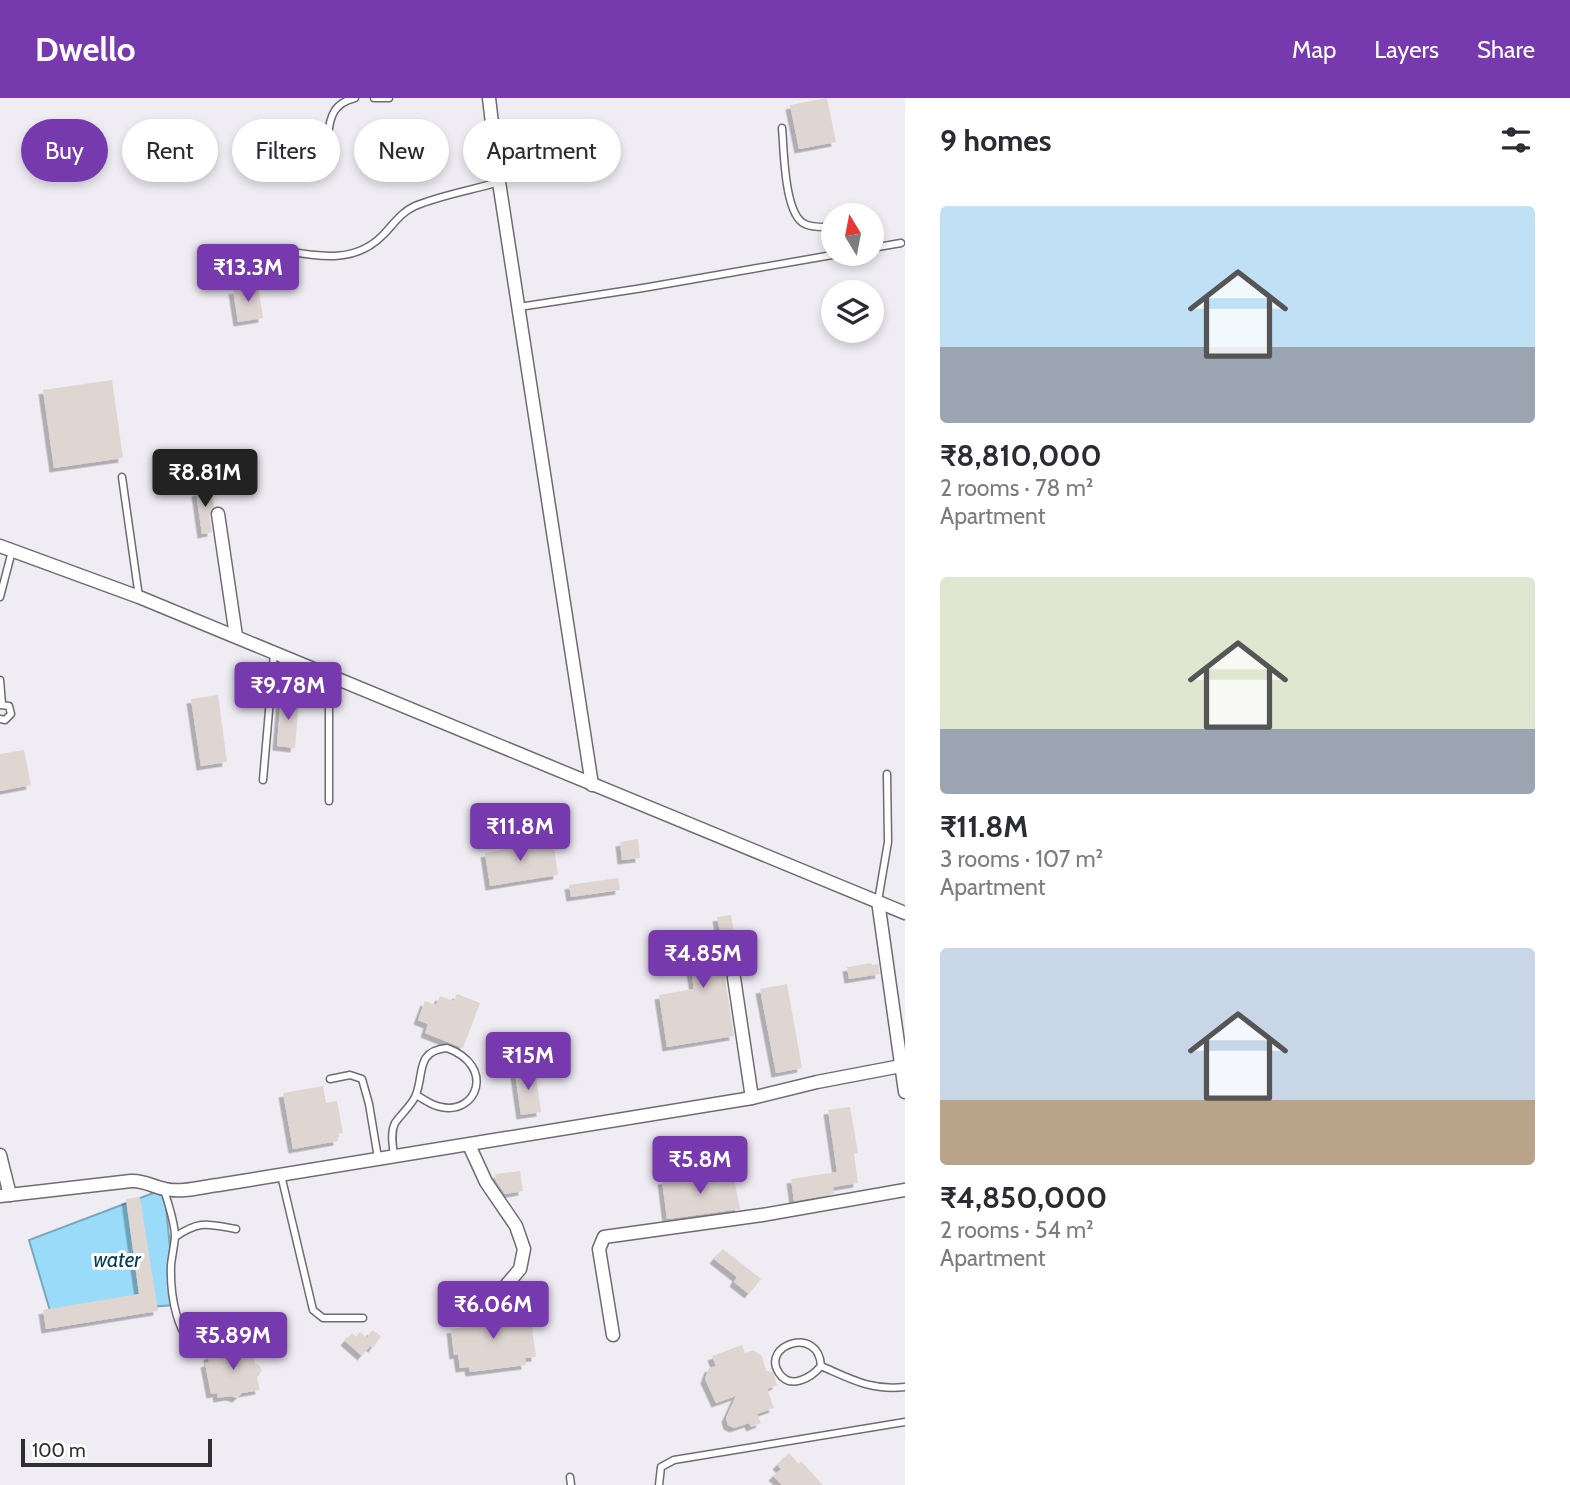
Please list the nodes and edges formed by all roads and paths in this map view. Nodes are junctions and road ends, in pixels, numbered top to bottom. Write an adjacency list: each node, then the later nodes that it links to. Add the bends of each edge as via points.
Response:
1 (355, 98): 5 (lane, via 341,104)
2 (374, 98): 3 (lane)
3 (389, 98)
4 (489, 98): 6 (street)
5 (332, 119)
6 (492, 119)
7 (782, 128): 9 (lane, via 796,218)
8 (499, 182): 12 (lane, via 415,206 375,243 349,255 317,257); 14 (street)
9 (821, 227)
10 (901, 243): 11 (lane)
11 (884, 246)
12 (286, 251)
13 (821, 257): 14 (lane)
14 (519, 307): 28 (street)
15 (122, 477): 19 (lane)
16 (218, 514): 20 (street)
17 (6, 548): 18 (lane); 19 (street)
18 (0, 597)
19 (139, 597): 20 (street)
20 (236, 636): 21 (street)
21 (274, 652): 22 (street); 27 (lane)
22 (329, 675): 28 (street); 29 (lane)
23 (0, 680): 24 (lane)
24 (1, 704): 25 (lane, via 9,706 11,714)
25 (0, 719)
26 (887, 774): 30 (lane, via 888,842)
27 (263, 780)
28 (592, 785): 30 (street)
29 (329, 801)
30 (878, 901): 31 (street); 33 (street)
31 (905, 913)
32 (734, 978): 37 (street)
33 (901, 1066): 35 (street); 37 (street)
34 (330, 1079): 41 (lane, via 362,1079)
35 (905, 1092)
36 (416, 1094): 36 (lane, via 431,1052 447,1048 475,1068 475,1090 457,1106 442,1108); 40 (lane, via 395,1123)
37 (751, 1098): 38 (street)
38 (470, 1145): 40 (street); 48 (street, via 524,1249 520,1269)
39 (0, 1155): 45 (street)
40 (394, 1158): 41 (street)
41 (379, 1160): 42 (street)
42 (281, 1175): 43 (street); 49 (lane, via 313,1310 323,1318)
43 (164, 1189): 45 (street, via 131,1181); 47 (lane)
44 (905, 1190): 50 (street, via 604,1237 599,1249)
45 (5, 1196)
46 (236, 1229): 47 (lane, via 197,1224)
47 (175, 1237): 51 (lane, via 171,1265 179,1325 190,1345)
48 (498, 1295)
49 (363, 1318)
50 (613, 1335)
51 (204, 1353)
52 (821, 1366): 52 (lane, via 820,1355 806,1343 783,1347 776,1355 781,1377 792,1381 807,1379); 53 (lane, via 878,1388)
53 (905, 1387)
54 (905, 1422): 57 (lane, via 674,1460 661,1467)
55 (570, 1477): 56 (lane)
56 (571, 1485)
57 (659, 1485)

